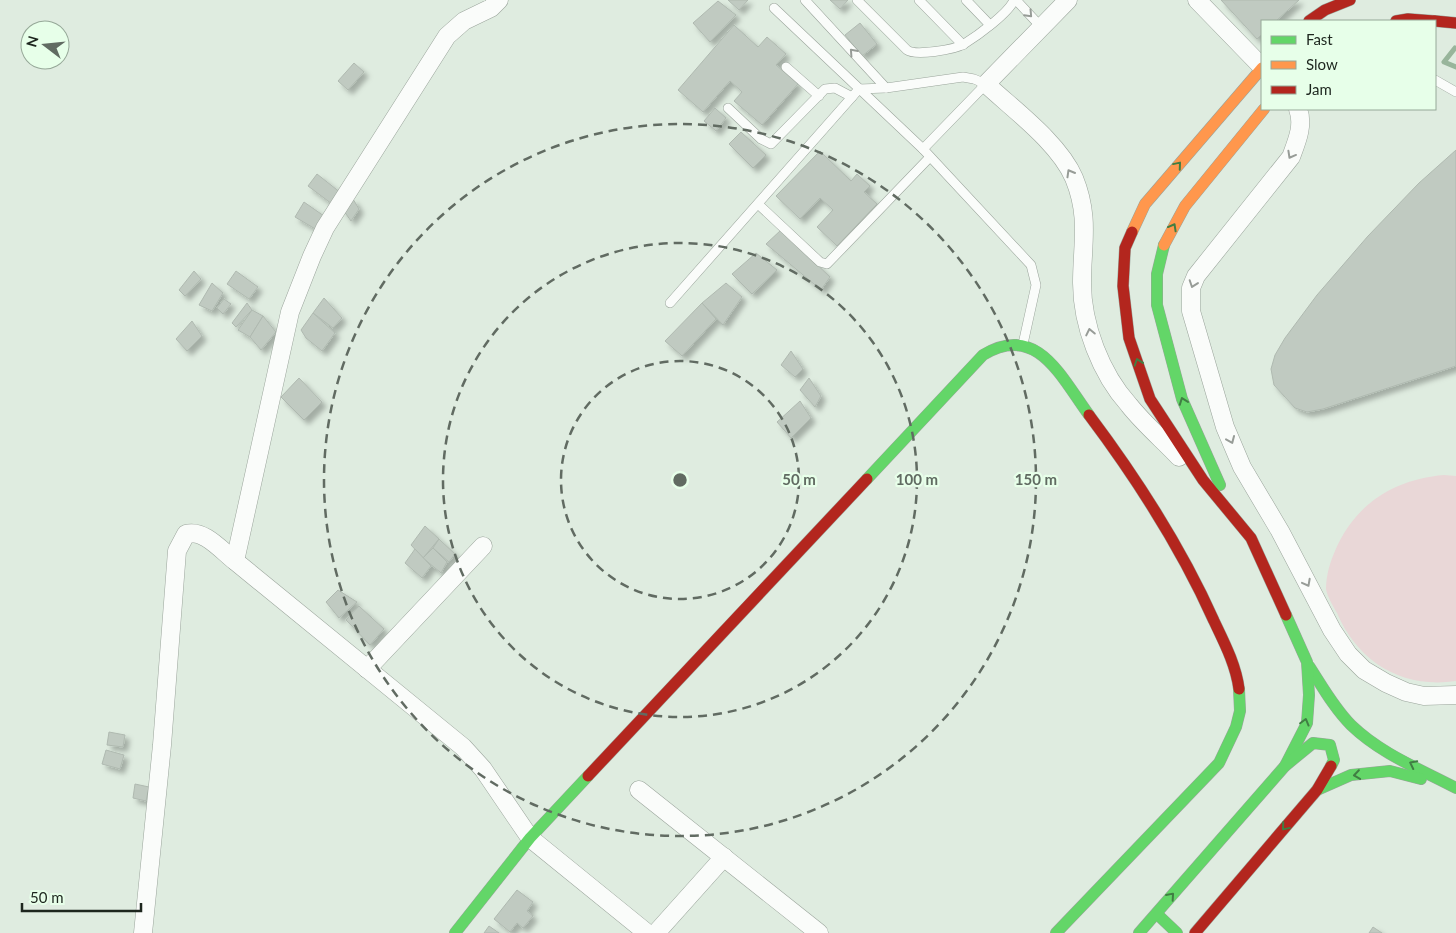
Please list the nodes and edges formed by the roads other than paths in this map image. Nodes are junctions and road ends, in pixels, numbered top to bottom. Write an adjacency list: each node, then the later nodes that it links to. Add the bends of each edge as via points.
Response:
1 (499, 0): 39 (street, via 491,8 464,21 447,36 325,228 290,312)
2 (806, 0): 24 (lane, one-way to 2)
3 (858, 0): 18 (lane, via 910,53)
4 (919, 0): 18 (lane)
5 (966, 0): 16 (lane)
6 (1015, 0): 16 (lane); 17 (lane, one-way to 17)
7 (1068, 0): 17 (street)
8 (1197, 0): 20 (street)
9 (1350, 0): 11 (street, via 1324,10)
10 (774, 8): 25 (lane)
11 (1310, 20)
12 (1402, 20): 13 (street)
13 (1421, 20)
14 (1436, 21): 15 (street)
15 (1456, 23)
16 (990, 25): 18 (lane)
17 (1042, 28): 23 (street)
18 (963, 45)
19 (786, 67): 27 (lane)
20 (1261, 67)
21 (1261, 69): 36 (street, one-way to 21, via 1150,400 1129,338 1123,286 1125,248 1145,204)
22 (1436, 81): 26 (lane)
23 (986, 84): 24 (lane, via 962,78); 32 (lane); 36 (street, one-way to 23, via 1128,404 1109,375 1092,343 1082,285 1084,211 1073,177 1052,146)
24 (886, 88): 25 (lane)
25 (859, 89): 28 (lane); 32 (lane)
26 (1456, 92)
27 (818, 96): 28 (lane, via 825,89 832,88); 29 (lane, via 771,144 761,139)
28 (852, 97): 33 (lane)
29 (728, 108)
30 (1263, 110): 37 (street, one-way to 30, via 1217,480 1182,399 1158,304 1156,274 1165,241 1185,206)
31 (1298, 110): 42 (street, one-way to 42, via 1299,138 1291,157 1196,276 1191,288 1191,311 1225,427 1242,467 1348,654 1364,670 1406,692 1424,696)
32 (926, 153): 33 (lane, via 827,264 820,262); 35 (lane, via 1031,265 1036,285)
33 (758, 204): 34 (lane)
34 (670, 304)
35 (1023, 344): 47 (street, via 996,347 983,355); 55 (street, via 1046,357 1116,448 1164,523 1202,589 1236,675 1240,702 1232,742 1219,763)
36 (1203, 480): 37 (street)
37 (1251, 538): 40 (street)
38 (483, 546): 41 (street)
39 (235, 561): 41 (street); 50 (street, via 201,534 192,532 186,534 177,551)
40 (1307, 662): 43 (street, one-way to 40, via 1307,723); 44 (street, one-way to 40, via 1382,748 1352,725 1332,702)
41 (367, 669): 47 (street, via 463,748 483,769)
42 (1456, 695)
43 (1285, 766): 46 (street, via 1313,743 1330,745 1334,760); 49 (street, one-way to 43)
44 (1456, 788): 46 (street, one-way to 46, via 1390,771 1351,775)
45 (639, 790): 48 (street)
46 (1317, 790): 58 (street, one-way to 58)
47 (530, 838): 51 (street); 52 (street)
48 (724, 857): 53 (street); 54 (street)
49 (1156, 914): 56 (street); 57 (street)
50 (143, 933)
51 (455, 933)
52 (647, 933)
53 (656, 933)
54 (819, 933)
55 (1056, 933)
56 (1139, 933)
57 (1177, 933)
58 (1195, 933)

